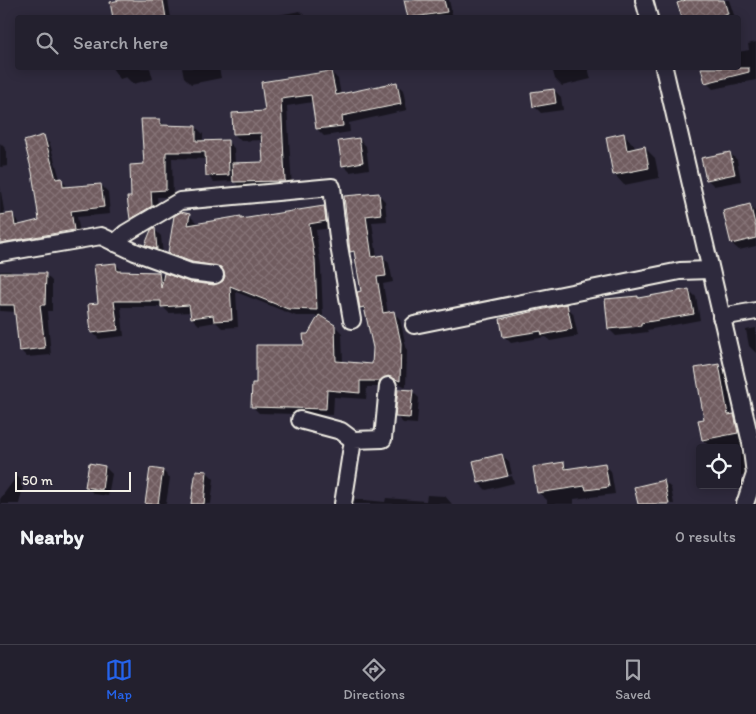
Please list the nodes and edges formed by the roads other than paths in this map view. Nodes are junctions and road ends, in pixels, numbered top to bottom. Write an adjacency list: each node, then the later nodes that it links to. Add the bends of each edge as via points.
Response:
1 (644, 0): 2 (street)
2 (648, 15)
3 (664, 70): 6 (street)
4 (115, 243): 5 (street, via 101,236); 7 (street, via 190,272); 10 (street, via 180,201 332,187)
5 (0, 253)
6 (710, 270): 9 (street); 11 (street, via 680,271)
7 (215, 275)
8 (756, 311): 9 (street)
9 (721, 317): 16 (street, via 751,443 755,474)
10 (352, 320)
11 (414, 325)
12 (388, 386): 14 (street, via 383,439)
13 (300, 420): 14 (street, via 341,431)
14 (354, 440): 15 (street)
15 (343, 504)
16 (745, 504)

